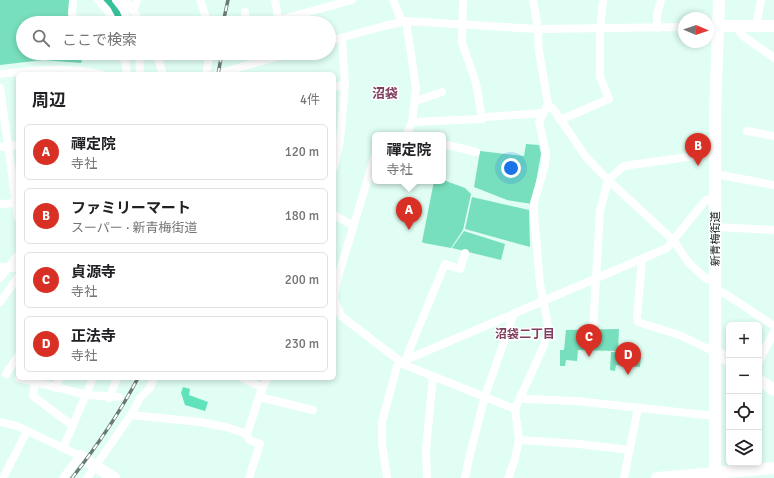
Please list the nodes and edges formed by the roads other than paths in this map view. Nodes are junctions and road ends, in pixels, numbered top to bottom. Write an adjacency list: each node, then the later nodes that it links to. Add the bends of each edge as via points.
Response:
1 (73, 0): 18 (street)
2 (98, 0): 19 (street)
3 (116, 0): 20 (street)
4 (125, 0): 16 (street)
5 (137, 0): 16 (street)
6 (200, 0): 22 (street)
7 (275, 0): 24 (street)
8 (352, 0): 25 (street)
9 (393, 0): 26 (street)
10 (463, 0): 28 (street)
11 (533, 0): 35 (street)
12 (603, 0): 36 (street)
13 (661, 0): 34 (street)
14 (719, 0): 27 (main road, 新青梅街道)
15 (761, 0): 31 (street)
16 (133, 10): 21 (street)
17 (245, 12): 23 (street)
18 (73, 16)
19 (110, 16)
20 (126, 16)
21 (136, 16)
22 (206, 16)
23 (245, 16)
24 (278, 16)
25 (299, 16)
26 (404, 22): 28 (street); 37 (street); 59 (street)
27 (714, 22)
28 (462, 24): 35 (street); 62 (street, via 462,43 476,83)
29 (714, 26): 30 (main road)
30 (735, 26): 31 (main road); 40 (street, via 743,36)
31 (756, 26): 32 (main road)
32 (774, 26)
33 (678, 27): 34 (street)
34 (657, 28): 36 (street)
35 (537, 29): 36 (street); 60 (street, via 538,51)
36 (600, 29): 63 (street, via 600,77 609,99)
37 (342, 38): 38 (street); 55 (street)
38 (336, 40)
39 (713, 48): 72 (main road, 新青梅街道)
40 (774, 58)
41 (125, 60): 50 (street)
42 (139, 60): 51 (street)
43 (158, 60): 52 (street)
44 (209, 60): 53 (street)
45 (254, 60): 46 (street)
46 (238, 71)
47 (16, 72): 54 (street)
48 (17, 72): 49 (street, via 42,69)
49 (86, 72)
50 (127, 72)
51 (140, 72)
52 (162, 72)
53 (206, 72)
54 (0, 74)
55 (345, 85): 56 (street); 73 (street)
56 (336, 87)
57 (0, 88): 70 (street)
58 (442, 92): 59 (street)
59 (416, 101): 64 (street)
60 (548, 104): 61 (street); 63 (street)
61 (543, 113): 62 (street); 95 (street, via 539,122 546,153 545,165 534,203)
62 (482, 119): 64 (street)
63 (560, 120): 76 (street, via 586,157)
64 (412, 122): 66 (street)
65 (747, 131): 67 (street)
66 (407, 132)
67 (774, 136)
68 (16, 145): 70 (street)
69 (446, 145): 71 (street)
70 (4, 147): 79 (street)
71 (476, 152)
72 (715, 153): 75 (main road, 新青梅街道); 76 (street, via 624,166)
73 (336, 158)
74 (372, 165): 82 (street)
75 (715, 174): 77 (street); 78 (main road, 新青梅街道)
76 (608, 180): 85 (street); 91 (street, via 600,211)
77 (774, 185)
78 (715, 198): 83 (main road, 新青梅街道); 85 (street, via 706,200)
79 (16, 203): 80 (street)
80 (0, 204)
81 (336, 216): 82 (street)
82 (354, 226): 94 (street)
83 (715, 227): 84 (street); 93 (main road, 新青梅街道)
84 (774, 230)
85 (674, 241): 88 (street, via 667,248); 93 (street, via 688,262)
86 (465, 253): 106 (street, via 460,269 445,264)
87 (16, 258): 89 (street)
88 (642, 259): 91 (street); 102 (street, via 638,322 679,334)
89 (9, 267): 90 (street)
90 (0, 278)
91 (596, 278): 95 (street); 100 (street)
92 (16, 280): 96 (street)
93 (715, 286): 99 (street); 102 (main road, 新青梅街道)
94 (336, 288)
95 (543, 301): 98 (street); 126 (street, via 547,319 547,339)
96 (0, 302)
97 (336, 303): 106 (street, via 341,316)
98 (514, 313): 106 (street); 123 (street)
99 (774, 326)
100 (593, 328)
101 (774, 332): 105 (street)
102 (715, 352): 104 (main road); 132 (main road, 新青梅街道)
103 (16, 358): 107 (street)
104 (726, 358)
105 (761, 358)
106 (404, 360): 108 (street, via 405,365); 149 (street, via 397,366 382,422)
107 (3, 374): 109 (street)
108 (433, 376): 123 (street); 150 (street, via 426,450)
109 (16, 377)
110 (26, 380): 117 (street)
111 (59, 380): 119 (street)
112 (92, 380): 122 (street)
113 (116, 380): 127 (street)
114 (153, 380): 131 (street, via 149,390 140,398)
115 (246, 380): 120 (street)
116 (266, 380): 120 (street)
117 (34, 382): 119 (street); 134 (street, via 33,396)
118 (762, 382): 121 (main road)
119 (56, 388): 122 (street)
120 (263, 388): 125 (street)
121 (774, 390)
122 (86, 395): 127 (street); 134 (street)
123 (485, 396): 129 (street); 151 (street)
124 (119, 397): 127 (street)
125 (259, 397): 130 (street); 136 (street)
126 (520, 397): 128 (street); 129 (street)
127 (109, 398)
128 (638, 408): 132 (street); 139 (street)
129 (515, 409): 137 (street)
130 (313, 410)
131 (130, 415): 136 (street, via 200,422); 141 (street)
132 (715, 416): 143 (main road, 新青梅街道)
133 (0, 422): 135 (street)
134 (73, 426): 138 (street)
135 (27, 431): 138 (street); 144 (street)
136 (247, 434): 148 (street, via 249,440 260,444)
137 (519, 440): 139 (street); 152 (street)
138 (63, 448): 140 (street)
139 (630, 450): 153 (street)
140 (80, 456): 141 (main road); 145 (street)
141 (96, 465): 146 (street); 147 (main road)
142 (774, 468): 143 (main road)
143 (715, 476): 154 (main road)
144 (3, 478)
145 (63, 478)
146 (87, 478)
147 (114, 478)
148 (250, 478)
149 (387, 478)
150 (427, 478)
151 (465, 478)
152 (508, 478)
153 (624, 478)
154 (657, 478)

